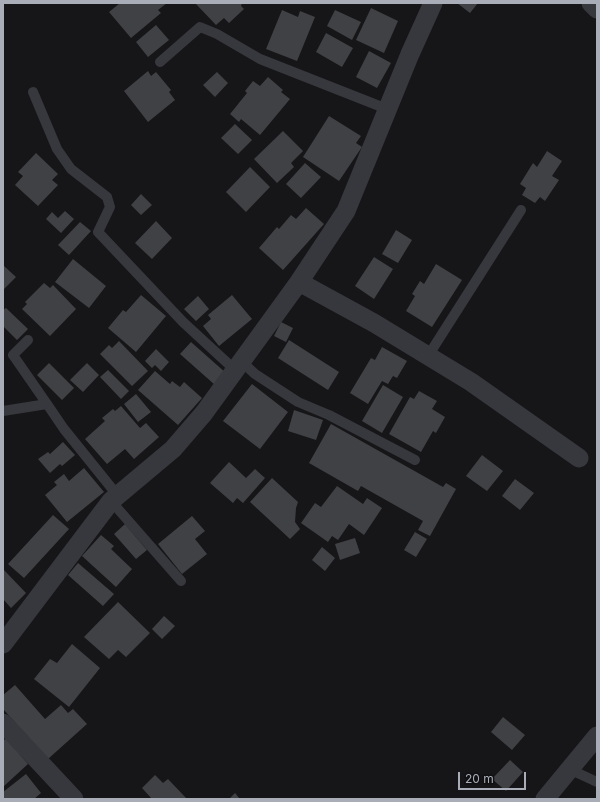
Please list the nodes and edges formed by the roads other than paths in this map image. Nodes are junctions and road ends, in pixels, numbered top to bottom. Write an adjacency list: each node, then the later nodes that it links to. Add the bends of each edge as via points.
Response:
1 (433, 3): 6 (street)
2 (592, 3): 3 (street)
3 (597, 9)
4 (160, 62): 6 (lane, via 200,27 260,59)
5 (33, 92): 11 (lane, via 57,149 71,169 108,197 110,207 98,232 182,322)
6 (387, 109): 8 (street, via 346,211)
7 (521, 210): 10 (lane)
8 (299, 282): 10 (street); 11 (street)
9 (28, 340): 12 (lane, via 12,355)
10 (428, 356): 14 (street, via 471,382)
11 (238, 366): 15 (lane, via 298,402 330,415); 16 (street, via 204,413 173,449)
12 (47, 404): 13 (lane); 16 (lane)
13 (3, 411)
14 (579, 458)
15 (415, 460)
16 (114, 498): 17 (lane); 18 (street)
17 (181, 581)
18 (3, 644)
19 (3, 723): 23 (street)
20 (597, 736): 21 (street)
21 (569, 769): 22 (lane); 24 (street)
22 (597, 782)
23 (74, 799)
24 (545, 799)

